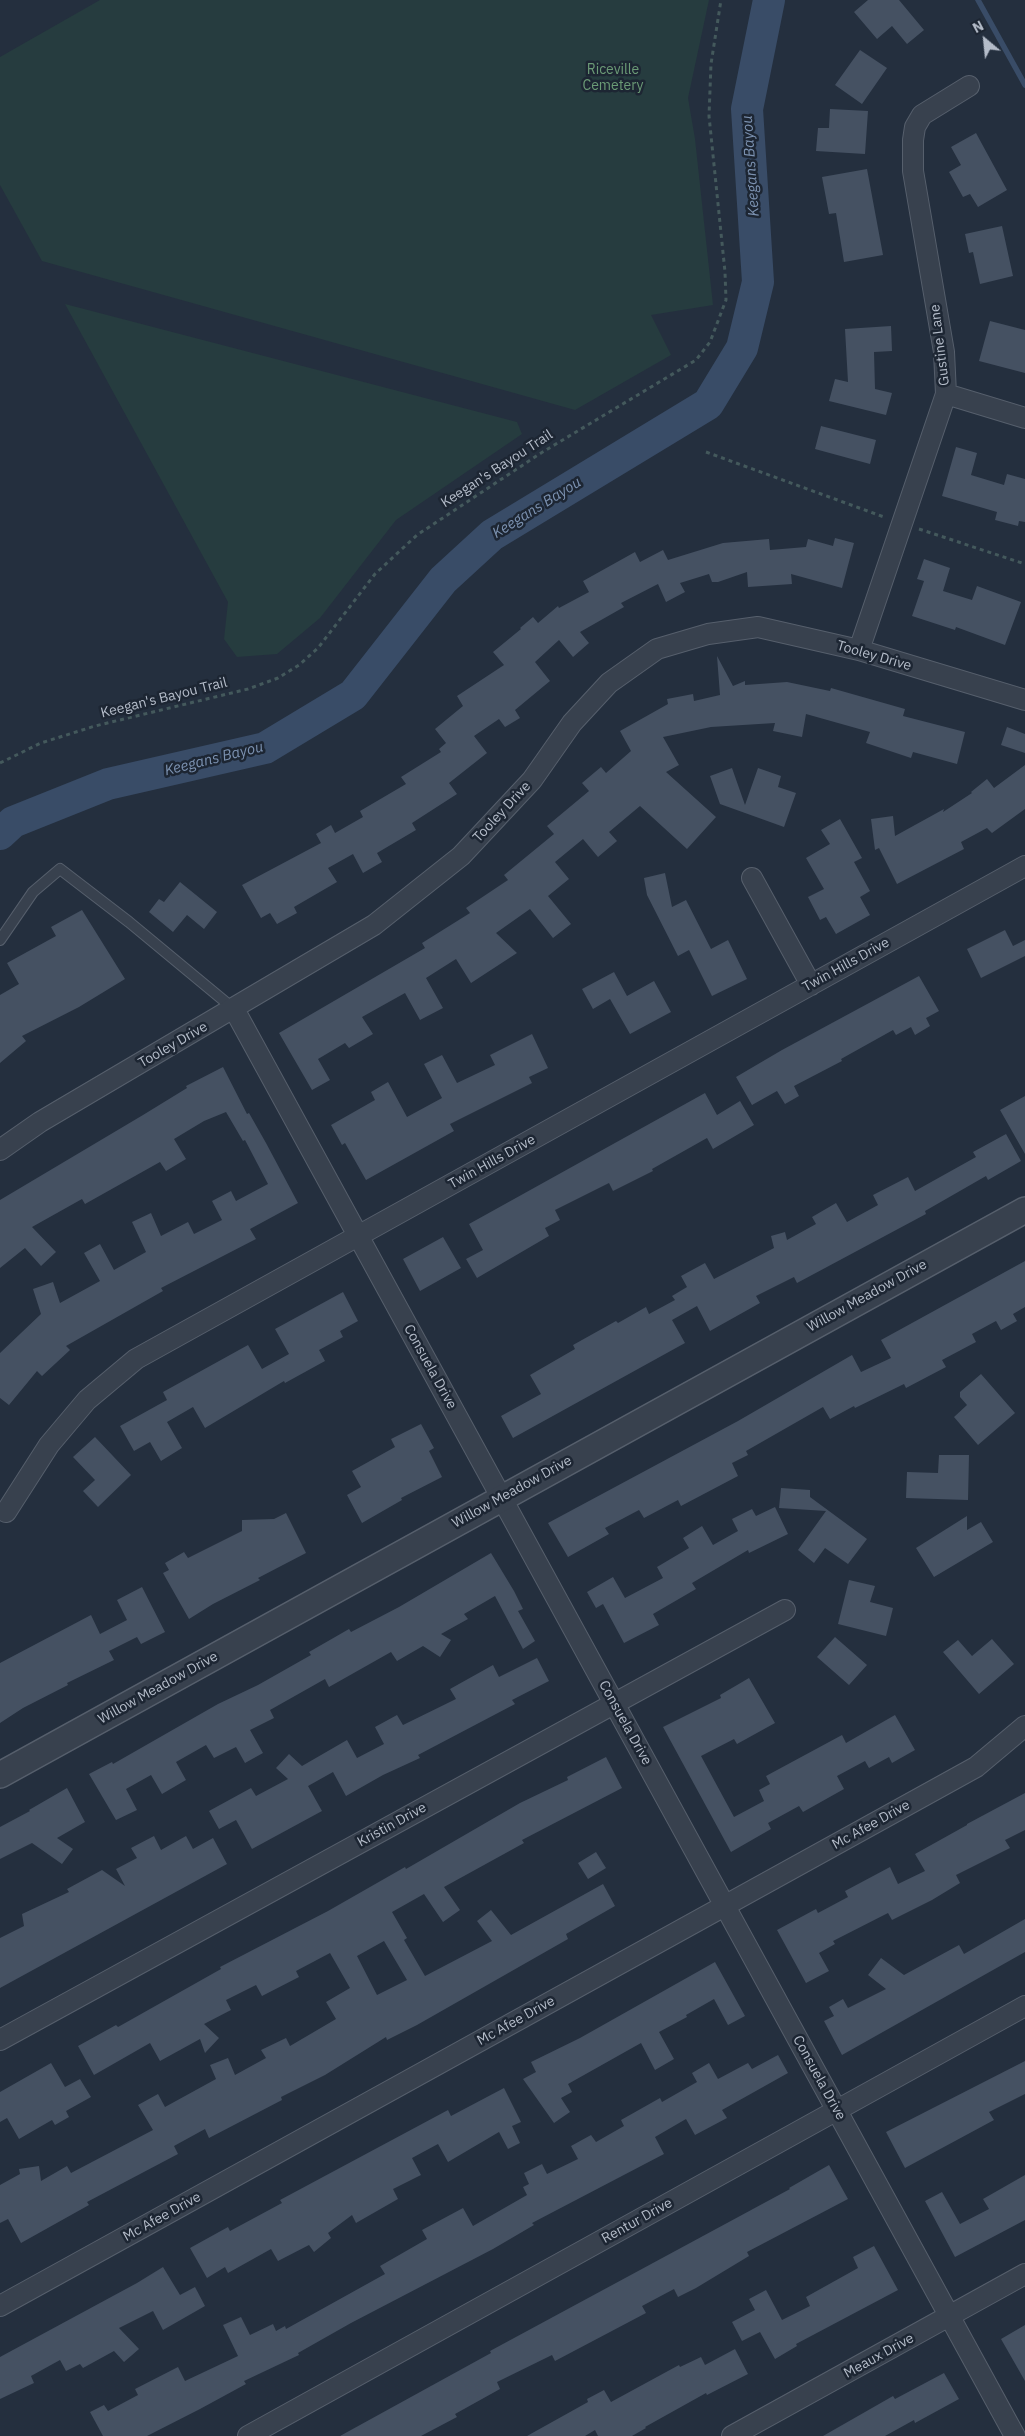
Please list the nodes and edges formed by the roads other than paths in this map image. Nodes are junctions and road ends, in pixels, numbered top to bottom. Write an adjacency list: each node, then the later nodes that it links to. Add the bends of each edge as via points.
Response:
1 (969, 86): 2 (street, Gustine Lane, via 922,115 915,127 913,140 913,171 944,352)
2 (946, 394): 3 (street); 4 (street, Gustine Lane)
3 (1025, 418)
4 (859, 650): 5 (street, Tooley Drive); 10 (street, Tooley Drive, via 758,627 708,634 657,649 610,683 584,710 532,780 461,856 374,926)
5 (1025, 700)
6 (1025, 866): 9 (street, Twin Hills Drive)
7 (752, 878): 9 (street)
8 (0, 940): 10 (lane, via 33,892 60,869)
9 (811, 985): 13 (street, Twin Hills Drive)
10 (234, 1009): 11 (street, Tooley Drive, via 40,1122); 13 (street, Consuela Drive)
11 (0, 1150)
12 (1025, 1210): 14 (street, Willow Meadow Drive)
13 (358, 1236): 14 (street, Consuela Drive); 15 (street, Twin Hills Drive, via 136,1358 87,1400 50,1444)
14 (501, 1497): 17 (street, Consuela Drive); 19 (street, Willow Meadow Drive)
15 (6, 1512)
16 (785, 1610): 17 (street, Kristin Drive)
17 (614, 1703): 20 (street, Consuela Drive); 22 (street, Kristin Drive)
18 (1025, 1726): 20 (street, Mc Afee Drive, via 976,1768)
19 (0, 1775)
20 (725, 1906): 23 (street, Consuela Drive); 25 (street, Mc Afee Drive)
21 (1025, 2006): 23 (street, Rentur Drive)
22 (0, 2040)
23 (837, 2110): 26 (street, Consuela Drive); 27 (street, Rentur Drive)
24 (1025, 2274): 26 (street, Meaux Drive)
25 (0, 2306)
26 (950, 2317): 28 (street, Meaux Drive); 29 (street, Consuela Drive)
27 (248, 2436)
28 (732, 2436)
29 (1015, 2436)

